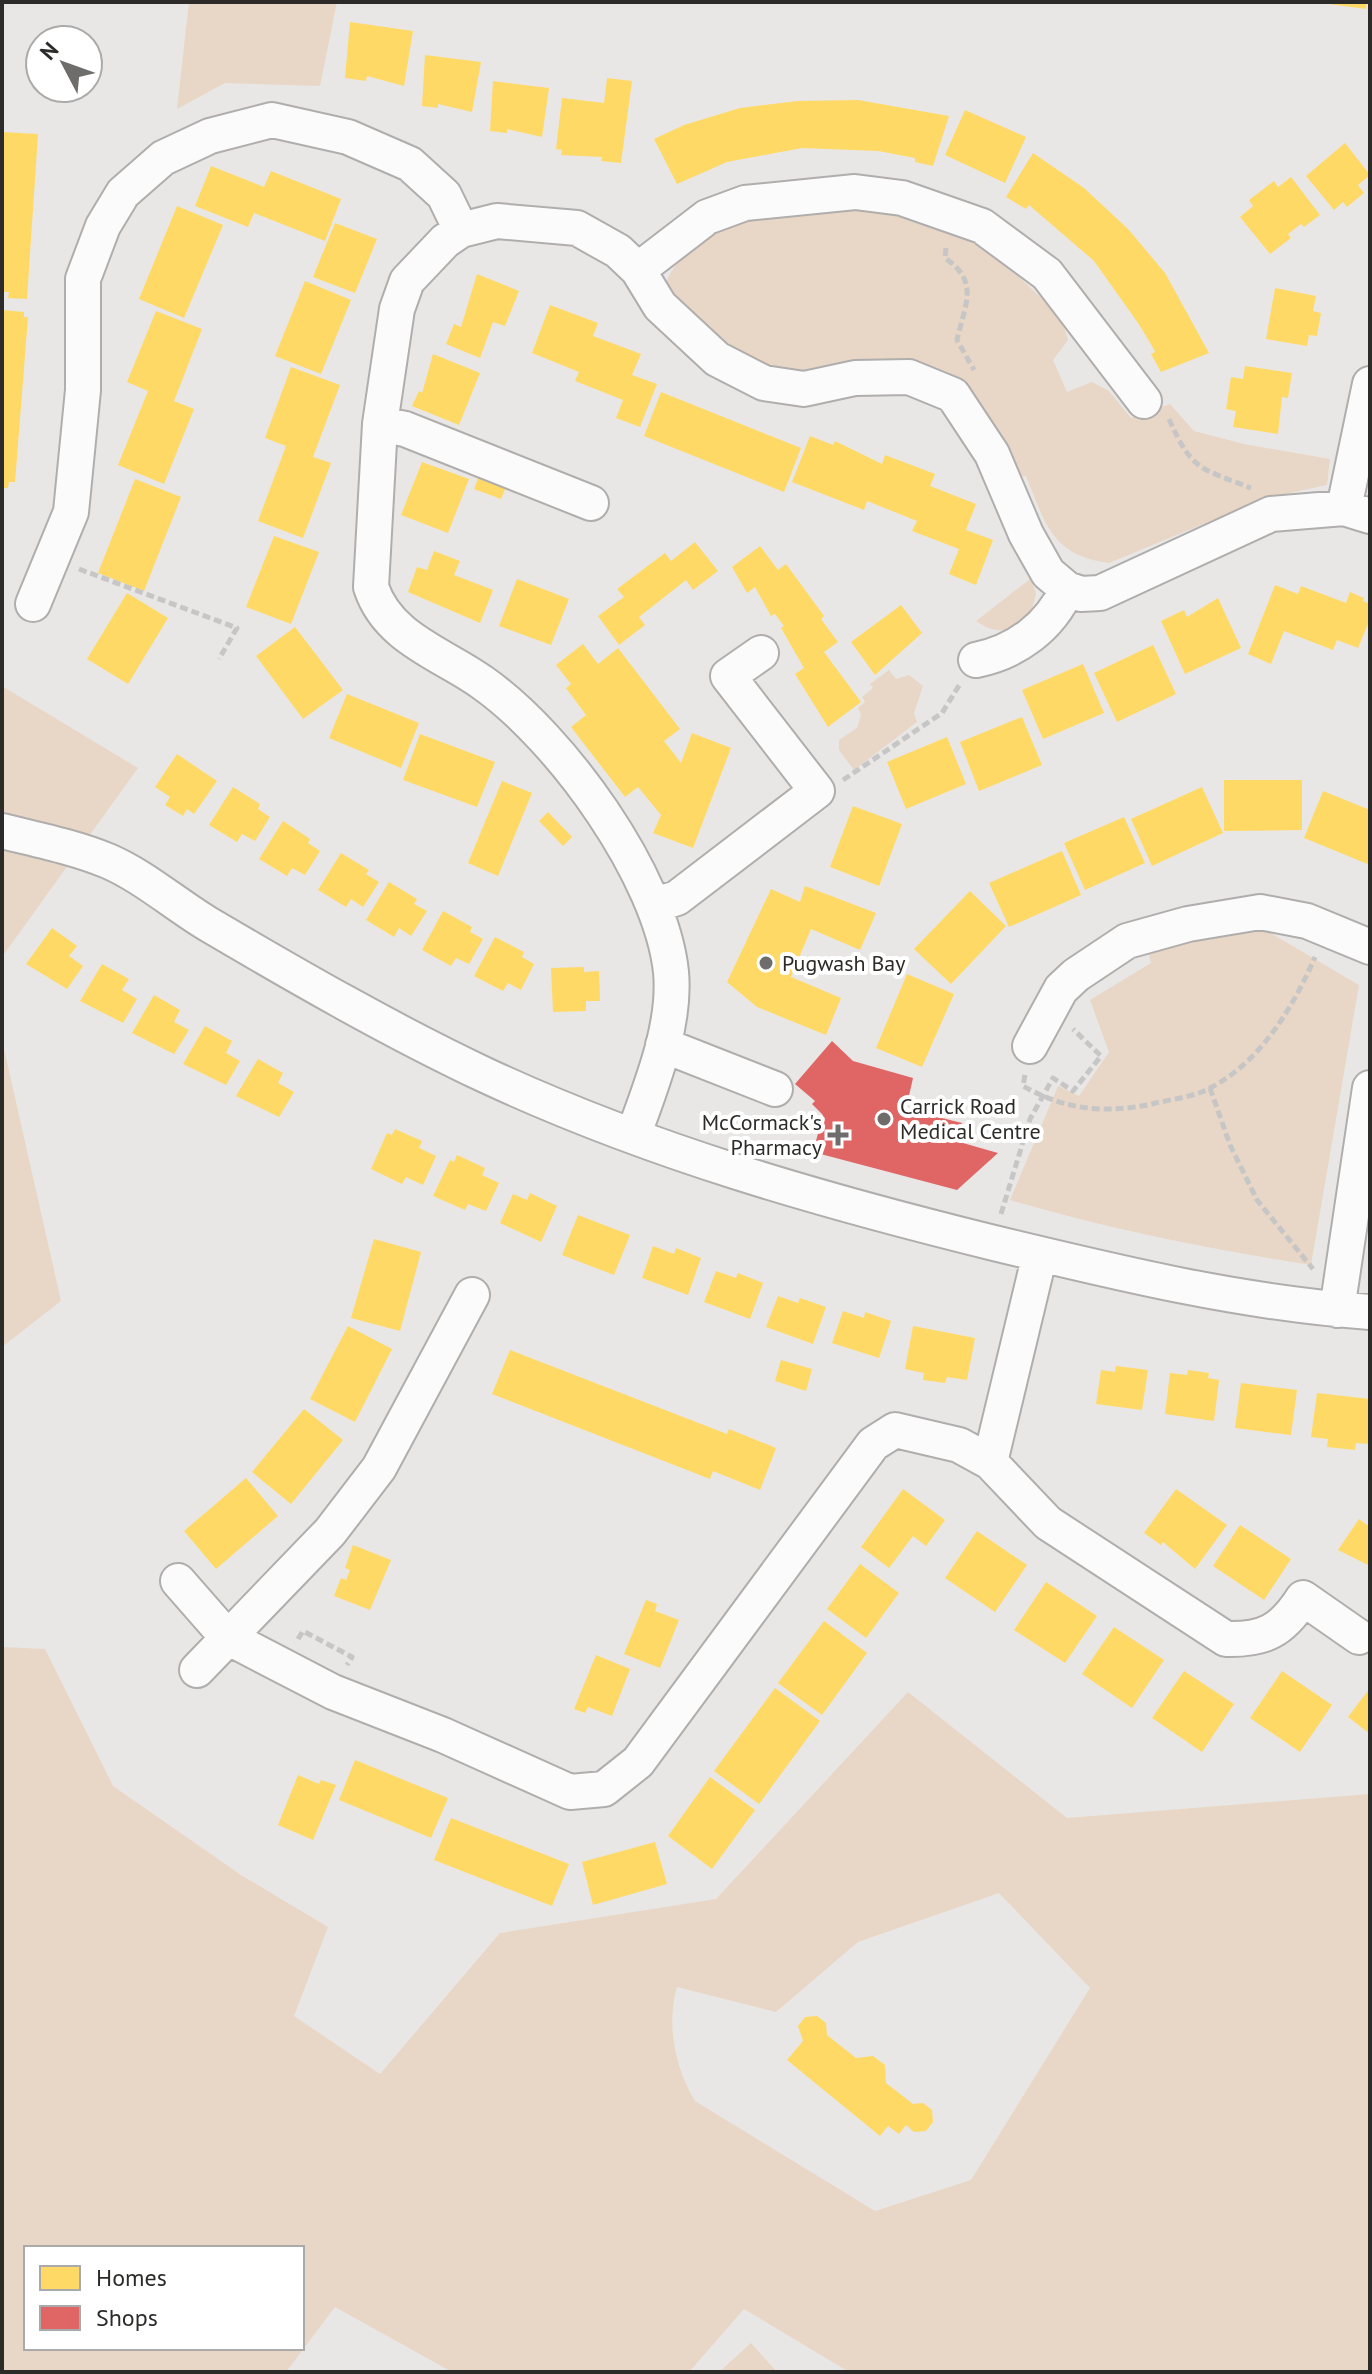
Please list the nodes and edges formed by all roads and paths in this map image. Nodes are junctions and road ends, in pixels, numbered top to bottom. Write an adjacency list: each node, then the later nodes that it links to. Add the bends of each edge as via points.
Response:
1 (950, 215): 3 (street, via 902,198 855,192 745,203 707,217); 5 (street, via 982,226 1047,274); 6 (path, via 945,258 960,269 969,288 957,340 976,375)
2 (461, 230): 3 (street, via 497,221 577,228 618,251); 7 (street, via 407,281 397,309); 11 (street, via 444,195 410,164 348,137 272,120 210,136 163,158 123,193 103,226 83,279 83,390 71,512)
3 (638, 270): 6 (street, via 660,306 717,359 764,383 804,389 855,378 909,377 953,395)
4 (1370, 384): 9 (street)
5 (1144, 401): 10 (path, via 1164,407 1184,454 1210,473 1251,488)
6 (962, 406): 12 (street, via 992,454 1048,573)
7 (380, 424): 8 (street, via 405,429); 19 (street, via 370,563 376,604 420,646 468,672 531,723 560,755 630,857)
8 (591, 503)
9 (1357, 512): 10 (street)
10 (1271, 514): 12 (street, via 1100,593)
11 (51, 559): 13 (street); 15 (path, via 237,628)
12 (1067, 589): 16 (street, via 1045,624 1009,650)
13 (33, 604)
14 (761, 653): 17 (street, via 728,676)
15 (219, 659)
16 (976, 660): 17 (path, via 942,713 855,776)
17 (817, 791): 19 (street, via 677,898)
18 (2, 831): 29 (street, via 111,862 216,929 413,1039)
19 (655, 905): 23 (street, via 671,974)
20 (1327, 930): 21 (street); 22 (street, via 1260,912 1188,924 1127,941); 25 (path, via 1297,999 1280,1024)
21 (1370, 947)
22 (1067, 983): 24 (street); 28 (path, via 1081,997 1069,1011 1073,1030 1101,1056 1073,1091 1053,1078)
23 (663, 1045): 27 (street); 29 (street)
24 (1030, 1046): 28 (path, via 1023,1086)
25 (1210, 1088): 28 (path, via 1121,1110 1075,1109); 33 (path, via 1257,1200 1310,1268)
26 (1370, 1088): 33 (street)
27 (775, 1089)
28 (1044, 1098): 30 (path, via 1030,1119)
29 (633, 1136): 30 (street, via 767,1184)
30 (993, 1242): 31 (street)
31 (1040, 1254): 33 (street, via 1147,1280); 34 (street)
32 (472, 1295): 36 (street, via 379,1468 330,1532)
33 (1349, 1302)
34 (990, 1462): 36 (street, via 959,1445 895,1430 873,1444 638,1762 604,1789 570,1792 333,1692); 37 (street, via 1048,1523 1226,1639 1258,1640 1292,1616 1303,1598)
35 (178, 1581): 36 (street)
36 (227, 1637): 40 (street)
37 (1359, 1637)
38 (291, 1651): 39 (path, via 303,1631 352,1657)
39 (345, 1668)
40 (197, 1670)

